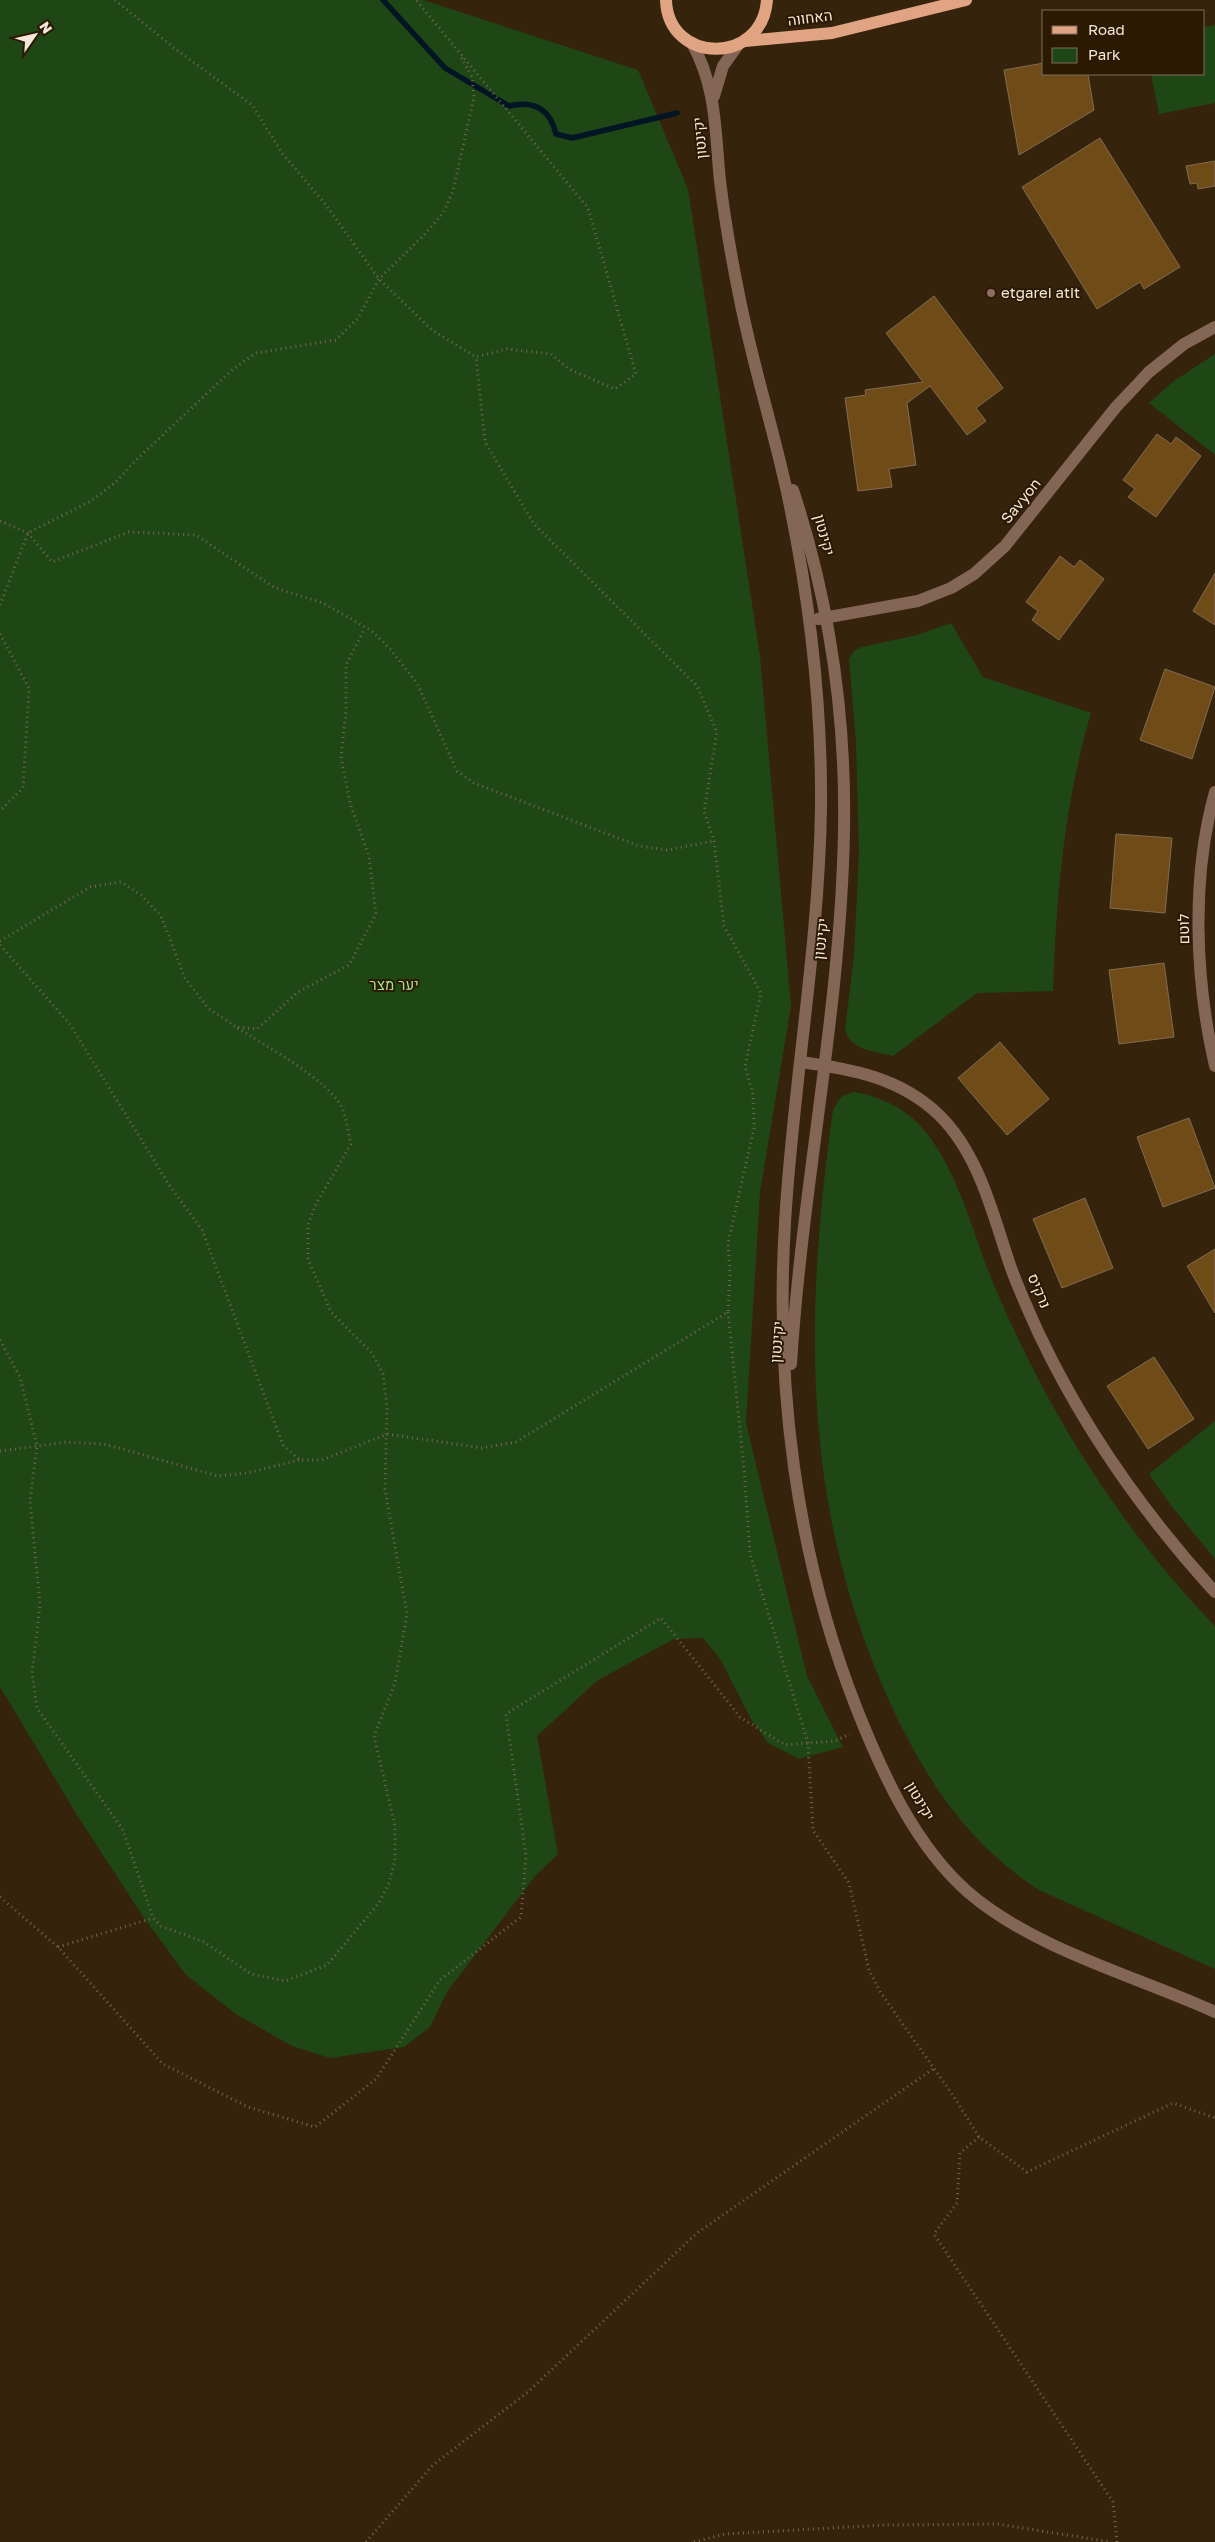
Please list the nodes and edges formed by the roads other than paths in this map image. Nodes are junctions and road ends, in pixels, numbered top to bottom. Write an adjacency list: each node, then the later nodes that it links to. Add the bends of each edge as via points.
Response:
1 (666, 0): 4 (main road, via 674,27)
2 (767, 0): 5 (main road, via 761,23)
3 (966, 0): 5 (main road, האחווה, via 832,33)
4 (692, 43): 5 (main road, האחווה, via 714,49); 6 (street, יקינטון, via 708,76)
5 (741, 43): 6 (street, יקינטון, via 723,66)
6 (713, 98): 8 (street, יקינטון, via 733,266)
7 (1215, 327): 9 (street, Savyon, via 1184,344 1149,372 1116,407 1005,546 974,574 923,600)
8 (774, 439): 9 (street, יקינטון, via 804,524); 10 (street, יקינטון, via 796,540)
9 (826, 619): 10 (street, Savyon); 13 (street, יקינטון, via 840,721 844,830 841,895)
10 (808, 620): 12 (street, יקינטון, via 817,695 821,801 817,910)
11 (1215, 792): 14 (street, לוטם, via 1200,877 1200,932 1203,989)
12 (801, 1062): 13 (street, נרקיס); 15 (street, יקינטון, via 783,1269 784,1353)
13 (824, 1065): 15 (street, יקינטון, via 792,1343); 16 (street, נרקיס, via 857,1071 902,1088 922,1101 955,1134 980,1178 1012,1270 1039,1334 1070,1394 1141,1504)
14 (1215, 1066)
15 (792, 1449): 17 (street, יקינטון, via 805,1530 824,1611 864,1728 899,1800 930,1849 951,1876 1017,1926)
16 (1215, 1592)
17 (1215, 2012)

